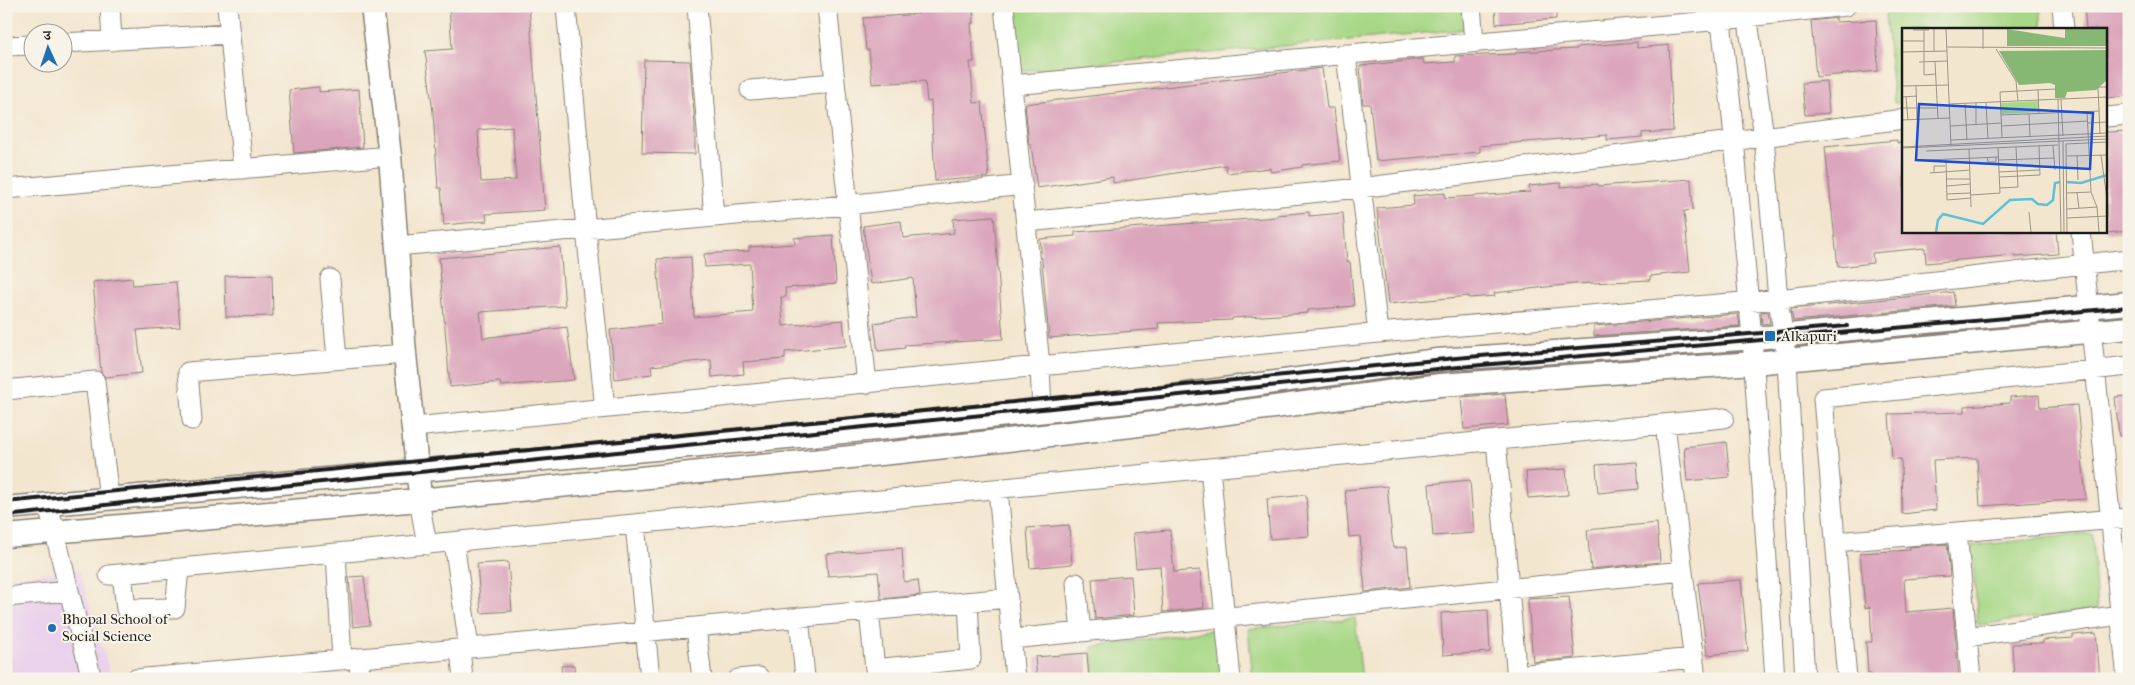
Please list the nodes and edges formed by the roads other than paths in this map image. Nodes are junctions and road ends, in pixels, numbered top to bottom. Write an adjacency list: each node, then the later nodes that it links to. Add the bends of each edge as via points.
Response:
1 (110, 6): 15 (street)
2 (227, 6): 14 (street)
3 (372, 6): 29 (main road)
4 (566, 6): 37 (street)
5 (697, 6): 35 (street)
6 (827, 6): 21 (street)
7 (1004, 6): 22 (street)
8 (1471, 6): 16 (street)
9 (1846, 6): 11 (street)
10 (2062, 6): 13 (street)
11 (1747, 12): 12 (street); 27 (street)
12 (1720, 13): 16 (street); 28 (street)
13 (2064, 28)
14 (230, 34): 15 (street); 30 (street)
15 (112, 41): 17 (street)
16 (1474, 41): 20 (street)
17 (72, 43)
18 (22, 45): 19 (street)
19 (6, 46)
20 (1346, 54): 22 (street); 33 (street)
21 (835, 83): 23 (street); 34 (street)
22 (1012, 85): 31 (street)
23 (750, 90)
24 (2129, 115): 25 (street)
25 (2108, 117)
26 (1902, 119): 27 (street)
27 (1764, 137): 28 (street); 43 (street)
28 (1734, 141): 33 (street); 44 (street)
29 (390, 156): 30 (street); 39 (main road)
30 (243, 170): 32 (street)
31 (1023, 185): 34 (street); 36 (street)
32 (6, 188)
33 (1360, 188): 36 (street); 48 (street)
34 (847, 204): 35 (street); 59 (street)
35 (714, 217): 37 (street)
36 (1026, 222): 56 (street)
37 (586, 230): 39 (street); 61 (street)
38 (2080, 232): 41 (street)
39 (397, 246): 52 (main road)
40 (2129, 259): 41 (street)
41 (2083, 264): 43 (street); 46 (street)
42 (330, 279): 53 (street)
43 (1778, 299): 44 (street); 50 (street)
44 (1748, 301): 48 (street); 51 (street)
45 (2129, 303): 46 (main road)
46 (2089, 308): 49 (street); 50 (main road)
47 (2129, 328): 49 (main road)
48 (1378, 333): 56 (street)
49 (2091, 333): 54 (main road); 58 (street)
50 (1783, 336): 51 (main road); 54 (street)
51 (1752, 338): 55 (street); 62 (main road, via 1437,360)
52 (405, 354): 53 (street); 66 (main road)
53 (337, 359): 64 (street, via 188,372)
54 (1786, 361): 55 (main road); 118 (street)
55 (1754, 363): 72 (main road, via 1440,385 1131,426); 117 (street)
56 (1040, 366): 59 (street); 62 (street)
57 (2129, 366): 58 (street)
58 (2095, 370): 75 (street); 81 (street, via 1823,398)
59 (867, 384): 61 (street)
60 (6, 390): 71 (street, via 95,381)
61 (605, 408): 66 (street)
62 (1042, 411): 69 (main road)
63 (1724, 418): 65 (street)
64 (192, 420)
65 (1665, 424): 67 (street); 85 (street)
66 (414, 427): 69 (main road)
67 (1496, 440): 68 (street); 87 (street)
68 (1210, 468): 70 (street); 95 (street)
69 (419, 471): 71 (main road); 72 (main road)
70 (998, 489): 76 (street); 90 (street)
71 (109, 499): 73 (main road)
72 (419, 500): 77 (main road); 82 (street)
73 (48, 504): 74 (main road); 77 (street)
74 (6, 508)
75 (2120, 519): 78 (street); 93 (street)
76 (635, 524): 80 (street); 97 (street)
77 (53, 532): 79 (main road); 88 (street)
78 (1957, 532): 81 (street); 99 (street)
79 (6, 536)
80 (454, 542): 82 (street); 101 (street)
81 (1835, 542): 119 (street)
82 (427, 544): 83 (street)
83 (336, 553): 84 (street); 103 (street)
84 (179, 569): 84 (street, via 116,575 126,609 175,608)
85 (1683, 571): 87 (street); 102 (street)
86 (1076, 583): 98 (street)
87 (1509, 589): 95 (street); 106 (street)
88 (69, 591): 89 (street); 108 (street)
89 (6, 597)
90 (1008, 598): 91 (street); 100 (street)
91 (968, 602): 92 (street); 92 (street, via 971,659 875,669)
92 (869, 611): 94 (street)
93 (2120, 615): 99 (street); 121 (street)
94 (799, 617): 96 (street); 105 (street)
95 (1225, 618): 98 (street); 115 (street)
96 (696, 627): 97 (street); 112 (street)
97 (645, 632): 101 (street); 111 (street)
98 (1081, 632): 100 (street)
99 (1967, 637): 120 (street)
100 (1012, 639): 114 (street)
101 (464, 648): 103 (street); 110 (street)
102 (1694, 658): 106 (street); 116 (street)
103 (350, 659): 107 (street); 109 (street)
104 (758, 677): 113 (street)
105 (805, 677)
106 (1517, 677)
107 (135, 678)
108 (92, 679)
109 (360, 679)
110 (462, 679)
111 (650, 679)
112 (702, 679)
113 (738, 679)
114 (1015, 679)
115 (1231, 679)
116 (1696, 679)
117 (1775, 679)
118 (1805, 679)
119 (1847, 679)
120 (1971, 679)
121 (2127, 679)

